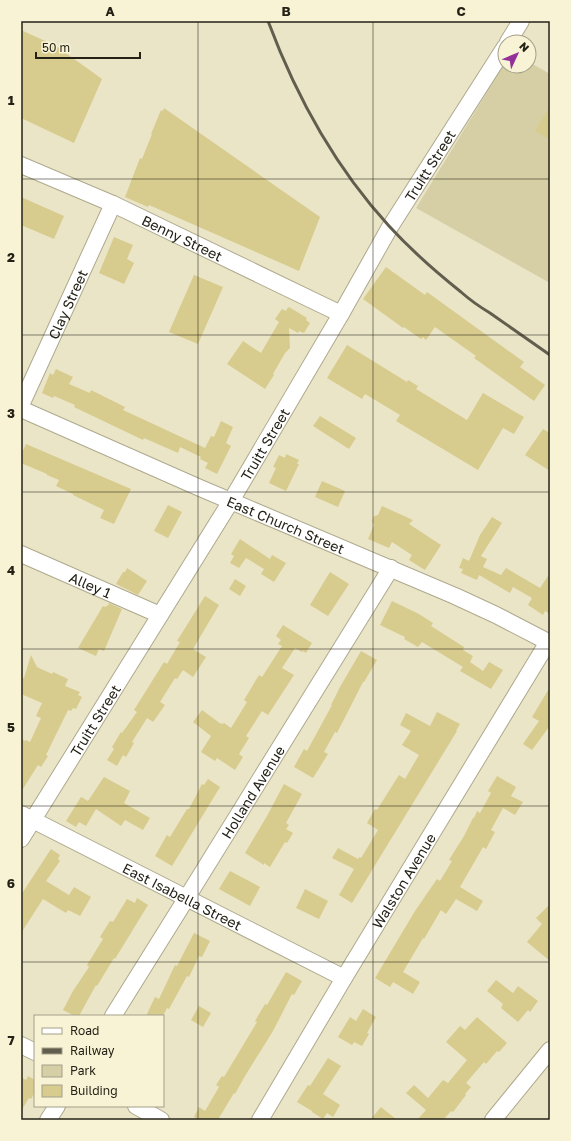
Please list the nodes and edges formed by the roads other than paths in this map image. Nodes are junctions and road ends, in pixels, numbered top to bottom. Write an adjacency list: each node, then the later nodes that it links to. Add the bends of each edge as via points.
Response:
1 (521, 21): 2 (street)
2 (513, 34)
3 (497, 60): 6 (street, Truitt Street, via 390,227)
4 (21, 165): 5 (street, Benny Street)
5 (113, 204): 6 (street, Benny Street); 7 (street, Clay Street)
6 (341, 314): 9 (street, Truitt Street)
7 (21, 405)
8 (21, 409): 9 (street, East Church Street)
9 (231, 501): 11 (street, East Church Street); 12 (street, Truitt Street)
10 (21, 554): 12 (street, Alley 1)
11 (391, 568): 13 (street, East Church Street, via 496,614); 16 (street, Holland Avenue)
12 (160, 615): 14 (street, Truitt Street)
13 (549, 642): 17 (street, Walston Avenue)
14 (27, 817): 15 (street, Truitt Street); 16 (street, East Isabella Street)
15 (21, 839)
16 (186, 899): 17 (street, East Isabella Street); 18 (street, Holland Avenue)
17 (344, 978): 26 (street, Walston Avenue)
18 (114, 1015)
19 (21, 1045): 21 (street)
20 (550, 1050): 27 (street)
21 (34, 1052)
22 (56, 1107): 24 (street)
23 (138, 1107): 25 (street)
24 (48, 1120)
25 (161, 1120)
26 (260, 1120)
27 (493, 1120)

